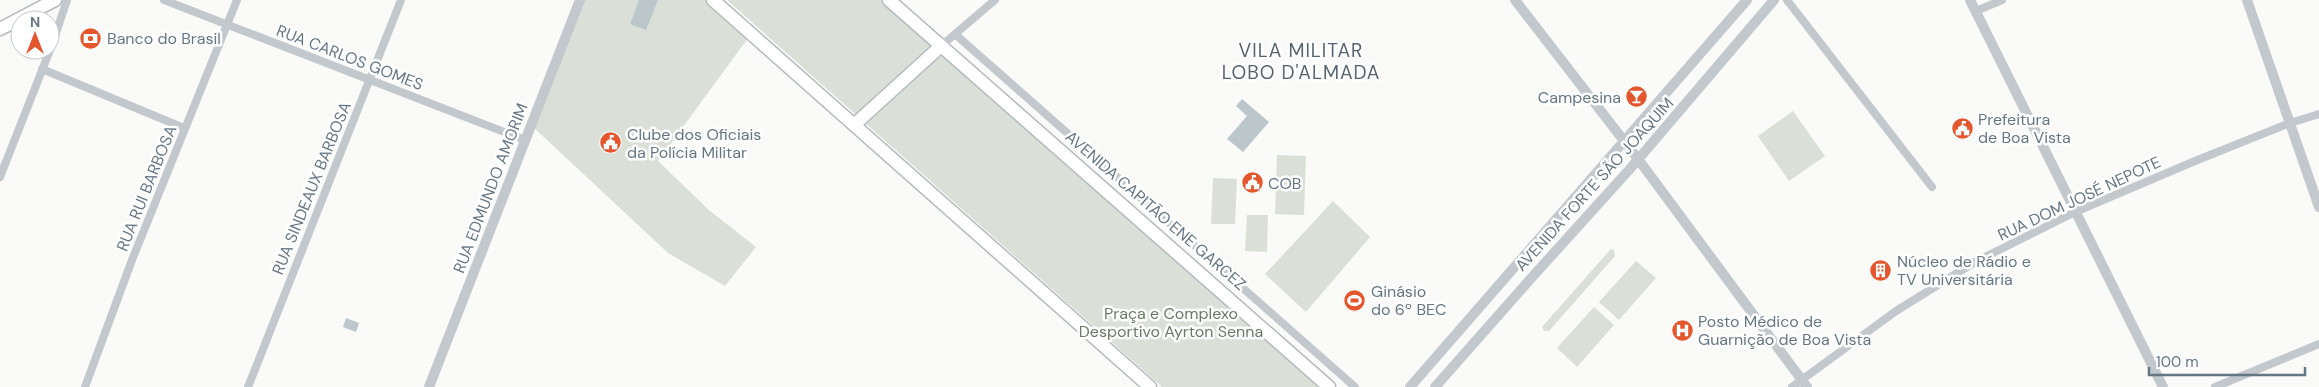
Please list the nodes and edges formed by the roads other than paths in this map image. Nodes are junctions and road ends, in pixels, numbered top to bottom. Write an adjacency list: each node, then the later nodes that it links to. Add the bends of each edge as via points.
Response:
1 (55, 0): 19 (main road)
2 (66, 0): 22 (street)
3 (164, 0): 18 (street, RUA CARLOS GOMES)
4 (237, 0): 18 (street, RUA RUI BARBOSA)
5 (402, 0): 23 (street, RUA SINDEAUX BARBOSA)
6 (580, 0): 28 (street, RUA EDMUNDO AMORIM)
7 (713, 0): 26 (main road)
8 (889, 0): 21 (main road, AVENIDA CAPITÃO ENE GARCEZ)
9 (995, 0): 20 (street)
10 (1515, 0): 29 (street)
11 (1747, 0): 29 (street, AVENIDA FORTE SÃO JOAQUIM)
12 (1774, 0): 30 (street, AVENIDA FORTE SÃO JOAQUIM)
13 (1787, 0): 32 (street)
14 (1970, 0): 17 (street)
15 (2002, 0): 17 (street)
16 (2247, 0): 25 (street)
17 (1976, 11): 34 (street)
18 (227, 24): 23 (street, RUA CARLOS GOMES); 27 (street, RUA RUI BARBOSA)
19 (0, 29)
20 (956, 35): 21 (street); 44 (street, AVENIDA CAPITÃO ENE GARCEZ)
21 (941, 46): 26 (main road); 43 (main road, AVENIDA CAPITÃO ENE GARCEZ)
22 (42, 69): 27 (street); 31 (street)
23 (371, 78): 28 (street, RUA CARLOS GOMES); 40 (street, RUA SINDEAUX BARBOSA)
24 (2319, 114): 25 (street, RUA DOM JOSÉ NEPOTE)
25 (2290, 123): 33 (street); 34 (street, RUA DOM JOSÉ NEPOTE)
26 (854, 125): 42 (main road)
27 (184, 128): 39 (street, RUA RUI BARBOSA)
28 (526, 140): 41 (street, RUA EDMUNDO AMORIM)
29 (1623, 141): 30 (street); 35 (street, AVENIDA FORTE SÃO JOAQUIM)
30 (1638, 159): 36 (street, AVENIDA FORTE SÃO JOAQUIM); 38 (street)
31 (0, 177)
32 (1932, 187)
33 (2319, 207)
34 (2075, 212): 38 (street, RUA DOM JOSÉ NEPOTE, via 1975,262 1896,311); 48 (street)
35 (1518, 263): 36 (street); 45 (street, AVENIDA FORTE SÃO JOAQUIM)
36 (1534, 275): 46 (street, AVENIDA FORTE SÃO JOAQUIM)
37 (2319, 344): 49 (street)
38 (1804, 383): 47 (street, RUA DOM JOSÉ NEPOTE)
39 (85, 387)
40 (248, 387)
41 (428, 387)
42 (1150, 387)
43 (1329, 387)
44 (1356, 387)
45 (1410, 387)
46 (1435, 387)
47 (1792, 387)
48 (2163, 387)
49 (2215, 387)

